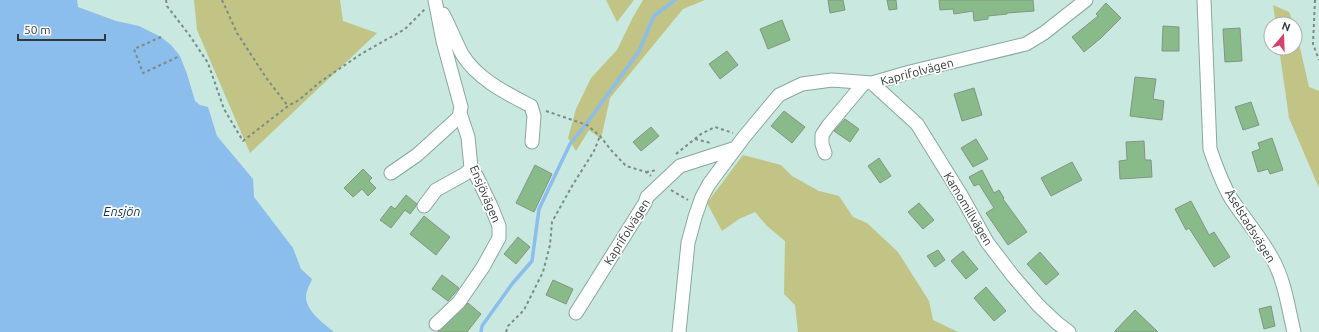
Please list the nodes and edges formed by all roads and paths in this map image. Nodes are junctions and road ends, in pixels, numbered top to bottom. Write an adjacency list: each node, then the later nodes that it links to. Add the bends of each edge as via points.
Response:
1 (166, 0): 11 (path, via 167,6 208,63 224,109 243,141)
2 (222, 0): 11 (path, via 236,33)
3 (1086, 0): 10 (street, Kaprifolvägen, via 1026,44)
4 (1204, 0): 32 (street, Åselstadsvägen, via 1210,149 1231,198 1272,258 1279,273)
5 (1315, 0): 9 (path, via 1313,44)
6 (434, 2): 11 (path, via 404,29 361,54); 12 (street, via 472,67 496,87); 13 (street, Ensjövägen, via 461,107)
7 (161, 36): 8 (path, via 134,49 143,73)
8 (180, 56)
9 (1319, 60)
10 (868, 83): 15 (street, Kaprifolvägen, via 832,80 802,84 779,95); 18 (street, via 822,135); 31 (street, Kamomillvägen, via 917,124 987,242 1038,305)
11 (288, 106)
12 (531, 106): 14 (path, via 587,125); 16 (street, via 534,116)
13 (460, 112): 20 (street, Ensjövägen, via 468,137); 23 (street, via 459,117 417,155)
14 (600, 136): 22 (path, via 626,166); 29 (path, via 594,151 552,222 550,245 543,272 524,310 508,326)
15 (744, 138): 17 (street, Kaprifolvägen); 19 (path, via 715,127 701,134)
16 (532, 142)
17 (736, 148): 24 (street, Kaprifolvägen, via 680,166); 26 (street, Kaprifolvägen, via 709,184)
18 (825, 153)
19 (672, 158)
20 (471, 168): 25 (street, via 436,190); 28 (street, Ensjövägen, via 491,206 499,226 500,238 459,302)
21 (658, 170): 22 (path)
22 (646, 172): 24 (path)
23 (391, 173)
24 (661, 184): 26 (path); 27 (street, Kaprifolvägen, via 647,197 646,203)
25 (424, 206)
26 (698, 206): 30 (street, Kaprifolvägen, via 688,243)
27 (576, 313)
28 (436, 324)
29 (506, 332)
30 (679, 332)
31 (1069, 332)
32 (1294, 332)

